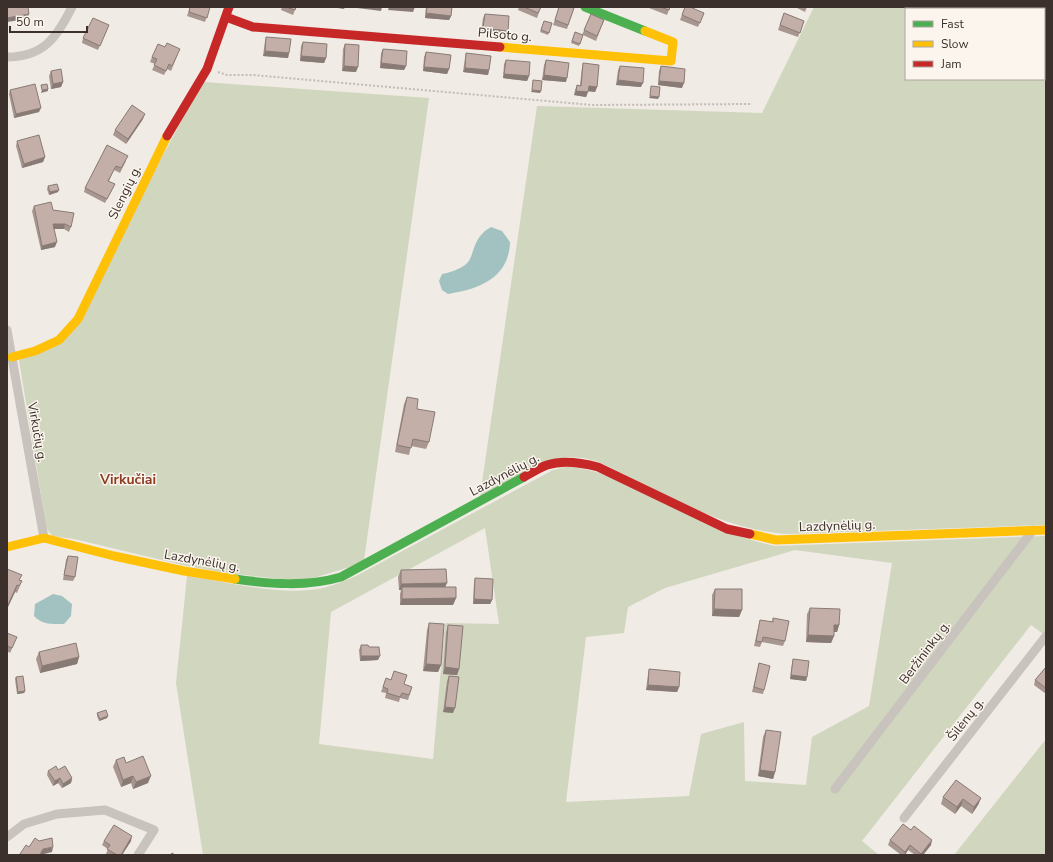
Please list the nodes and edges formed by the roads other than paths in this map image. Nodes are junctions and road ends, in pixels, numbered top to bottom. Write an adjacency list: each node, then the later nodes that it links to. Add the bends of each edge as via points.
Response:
1 (72, 7): 5 (street, via 61,30 47,44 33,53)
2 (229, 7): 4 (street, Slengių g.)
3 (585, 7): 4 (street, Pilsoto g., via 673,42 671,61 253,27)
4 (226, 17): 7 (street, Slengių g., via 207,69 166,137 78,319 59,340 35,351)
5 (7, 57)
6 (7, 330): 7 (street, Virkučių g.)
7 (12, 357): 10 (street, Virkučių g.)
8 (1033, 530): 9 (street, Lazdynėlių g.); 10 (street, Lazdynėlių g., via 776,540 727,529 598,467 564,462 547,465 340,577 321,583 254,582 130,560); 13 (street, Beržininkų g.)
9 (1046, 530)
10 (44, 538): 11 (street, Lazdynėlių g.)
11 (7, 547)
12 (1046, 636): 14 (street, Šilėnų g.)
13 (835, 789)
14 (904, 818)
15 (7, 837): 16 (street, via 24,824 57,814 106,810 154,830)
16 (138, 855)

